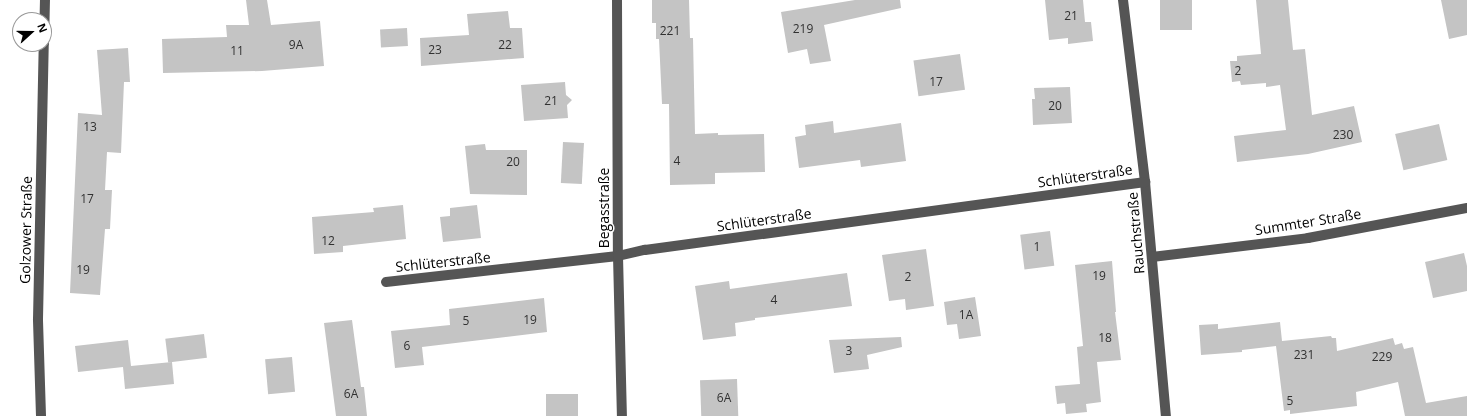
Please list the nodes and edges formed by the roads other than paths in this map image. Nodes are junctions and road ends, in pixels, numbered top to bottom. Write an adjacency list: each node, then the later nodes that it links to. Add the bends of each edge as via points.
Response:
1 (45, 0): 4 (street, Golzower Straße)
2 (617, 0): 8 (street, Begasstraße)
3 (1123, 0): 6 (street, Rauchstraße)
4 (45, 12)
5 (44, 52): 11 (street, Golzower Straße, via 38,319)
6 (1145, 182): 8 (street, Schlüterstraße, via 645,250); 9 (street, Rauchstraße)
7 (1467, 208): 9 (street, Summter Straße, via 1308,238)
8 (618, 256): 10 (street, Schlüterstraße); 12 (street, Begasstraße)
9 (1152, 257): 13 (street, Rauchstraße)
10 (386, 282)
11 (41, 416)
12 (622, 416)
13 (1166, 416)

